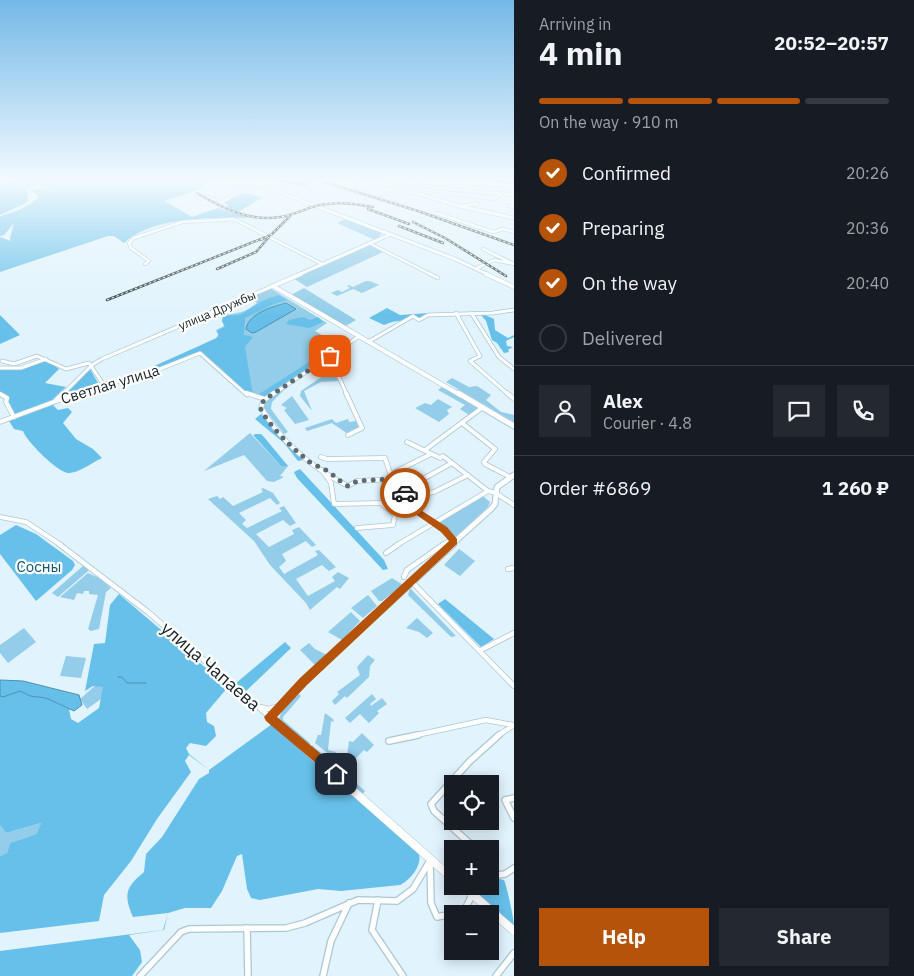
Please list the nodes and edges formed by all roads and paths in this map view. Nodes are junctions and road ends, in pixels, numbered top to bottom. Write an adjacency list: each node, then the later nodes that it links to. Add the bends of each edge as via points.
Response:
1 (171, 226): 9 (street, via 134,238 129,243 149,261)
2 (250, 226): 10 (street)
3 (367, 226): 6 (main road)
4 (474, 226): 5 (street, via 493,232 503,228)
5 (514, 232)
6 (389, 235): 7 (main road, улица Дружбы); 11 (main road); 14 (main road)
7 (369, 244): 10 (main road, улица Дружбы); 12 (street)
8 (483, 249): 11 (street, via 514,264 494,260)
9 (145, 264)
10 (322, 264): 13 (main road, улица Дружбы)
11 (477, 268): 14 (main road)
12 (438, 278)
13 (273, 286): 18 (main road); 23 (street, улица Дружбы)
14 (514, 288)
15 (514, 310): 17 (street)
16 (456, 313): 17 (street); 19 (street, via 428,314 419,320 413,316); 30 (street, via 480,356 470,361)
17 (472, 314): 25 (street, via 499,357)
18 (358, 337): 19 (main road); 20 (street)
19 (368, 342): 32 (main road)
20 (330, 355): 29 (street); 37 (street, via 362,428)
21 (48, 359): 22 (street, via 37,356 14,364); 23 (street, via 66,369); 24 (street, via 21,368)
22 (2, 360)
23 (92, 365): 26 (street); 31 (street, улица Дружбы)
24 (0, 368)
25 (514, 369)
26 (103, 384): 29 (street, Светлая улица, via 135,379 200,353 248,395); 31 (street, Светлая улица)
27 (0, 394): 28 (street)
28 (7, 398): 33 (street)
29 (265, 399): 44 (street, via 260,407 268,420 306,460)
30 (514, 399)
31 (53, 402): 33 (street, Светлая улица)
32 (483, 407): 35 (street); 36 (main road)
33 (14, 417): 34 (street, Светлая улица)
34 (0, 422)
35 (462, 423): 39 (street); 47 (street, via 495,449 485,464)
36 (514, 426)
37 (348, 435)
38 (408, 442): 39 (street)
39 (425, 450): 40 (street)
40 (431, 454): 43 (street, via 443,456); 46 (street)
41 (321, 457): 42 (street)
42 (385, 458): 46 (street)
43 (452, 463): 45 (street); 48 (street)
44 (320, 468): 46 (street, via 348,486 357,481); 54 (street, via 331,483 334,504 381,504)
45 (468, 475): 49 (street); 51 (street, via 434,492)
46 (391, 476): 48 (street)
47 (512, 476): 50 (main road, via 497,487)
48 (403, 490): 51 (street)
49 (488, 491): 50 (street); 56 (street)
50 (496, 492): 52 (street); 58 (main road, via 491,509)
51 (408, 497): 53 (street)
52 (514, 505)
53 (414, 509): 54 (street); 56 (street)
54 (395, 515): 57 (street, via 393,525)
55 (0, 516): 65 (street, улица Чапаева, via 26,522 80,559 149,612)
56 (434, 522): 58 (street); 59 (street)
57 (357, 528)
58 (453, 540): 60 (street, via 407,570); 61 (main road)
59 (386, 553)
60 (404, 577)
61 (411, 580): 63 (street); 66 (main road)
62 (514, 633): 63 (street)
63 (481, 650): 64 (street)
64 (514, 686)
65 (256, 706): 66 (street, via 269,709); 67 (street, улица Чапаева)
66 (279, 706): 67 (main road)
67 (270, 717): 73 (main road, улица Чапаева)
68 (514, 725): 69 (street, via 486,720); 72 (street, via 468,761 431,804 432,809)
69 (389, 741)
70 (514, 798): 71 (street, via 506,800)
71 (514, 818)
72 (466, 840)
73 (431, 859): 75 (main road, улица Чапаева); 78 (street, via 411,891 397,901); 81 (street, via 431,903 438,917)
74 (514, 868): 76 (street)
75 (444, 871)
76 (499, 875)
77 (472, 895): 80 (street); 83 (main road)
78 (378, 900): 79 (street, via 361,899); 90 (street, via 372,930)
79 (349, 903): 82 (street, via 301,926); 89 (street, via 331,941)
80 (467, 905)
81 (444, 916)
82 (247, 928): 85 (street, via 201,928 181,932); 88 (street)
83 (514, 931)
84 (514, 953): 91 (street)
85 (149, 968): 86 (street); 87 (street)
86 (140, 976)
87 (151, 976)
88 (248, 976)
89 (323, 976)
90 (403, 976)
91 (496, 976)

